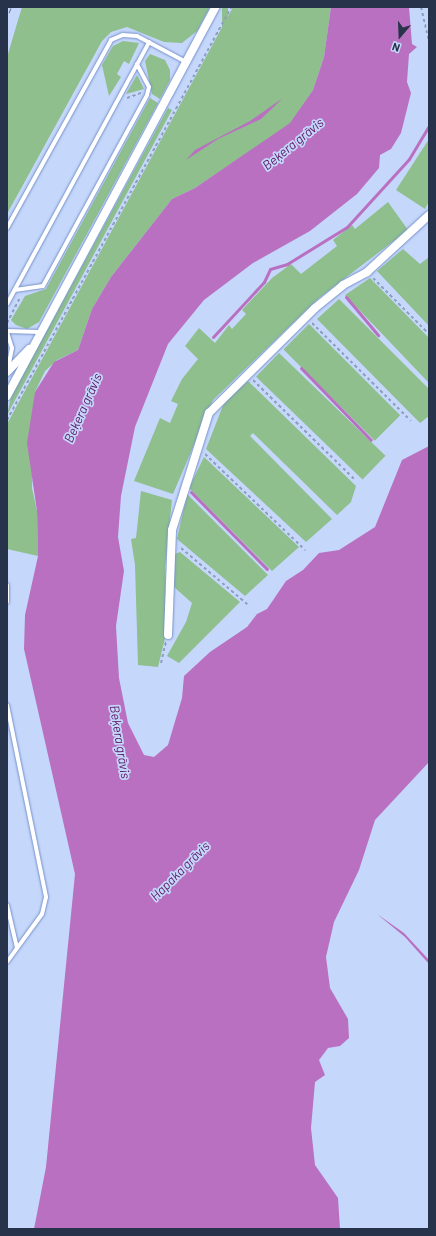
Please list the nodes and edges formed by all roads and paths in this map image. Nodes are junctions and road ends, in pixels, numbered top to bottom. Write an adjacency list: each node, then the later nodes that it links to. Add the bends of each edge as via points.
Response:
1 (216, 7): 6 (street)
2 (231, 7): 13 (path)
3 (421, 7): 4 (path)
4 (429, 41)
5 (149, 42): 6 (lane); 7 (lane); 15 (lane, via 123,35 105,48)
6 (186, 62): 12 (street)
7 (137, 64): 9 (lane, via 149,87); 18 (lane)
8 (429, 84): 10 (path)
9 (147, 95): 11 (path, via 127,97); 17 (lane, via 43,286)
10 (429, 95)
11 (123, 104)
12 (164, 104): 13 (path); 23 (street)
13 (175, 110): 29 (path)
14 (429, 215): 16 (street)
15 (7, 228)
16 (367, 272): 20 (street, via 343,285); 24 (path)
17 (23, 289): 18 (lane); 21 (path)
18 (15, 290): 19 (lane)
19 (7, 304)
20 (308, 317): 27 (street); 30 (path)
21 (7, 323)
22 (7, 332): 23 (lane); 26 (lane, via 12,348)
23 (39, 332): 25 (street)
24 (429, 334)
25 (34, 342): 26 (street); 28 (street)
26 (7, 371)
27 (247, 374): 31 (street, via 209,413); 32 (path)
28 (7, 396)
29 (7, 420)
30 (411, 421)
31 (197, 449): 33 (street, via 176,510); 34 (path)
32 (355, 480)
33 (171, 540): 37 (path); 38 (street)
34 (305, 550)
35 (7, 585): 36 (lane)
36 (7, 602)
37 (247, 604)
38 (168, 635): 39 (path)
39 (161, 663)
40 (7, 705): 42 (lane, via 46,897 42,914)
41 (7, 905): 42 (lane)
42 (18, 948): 43 (lane)
43 (7, 962)

